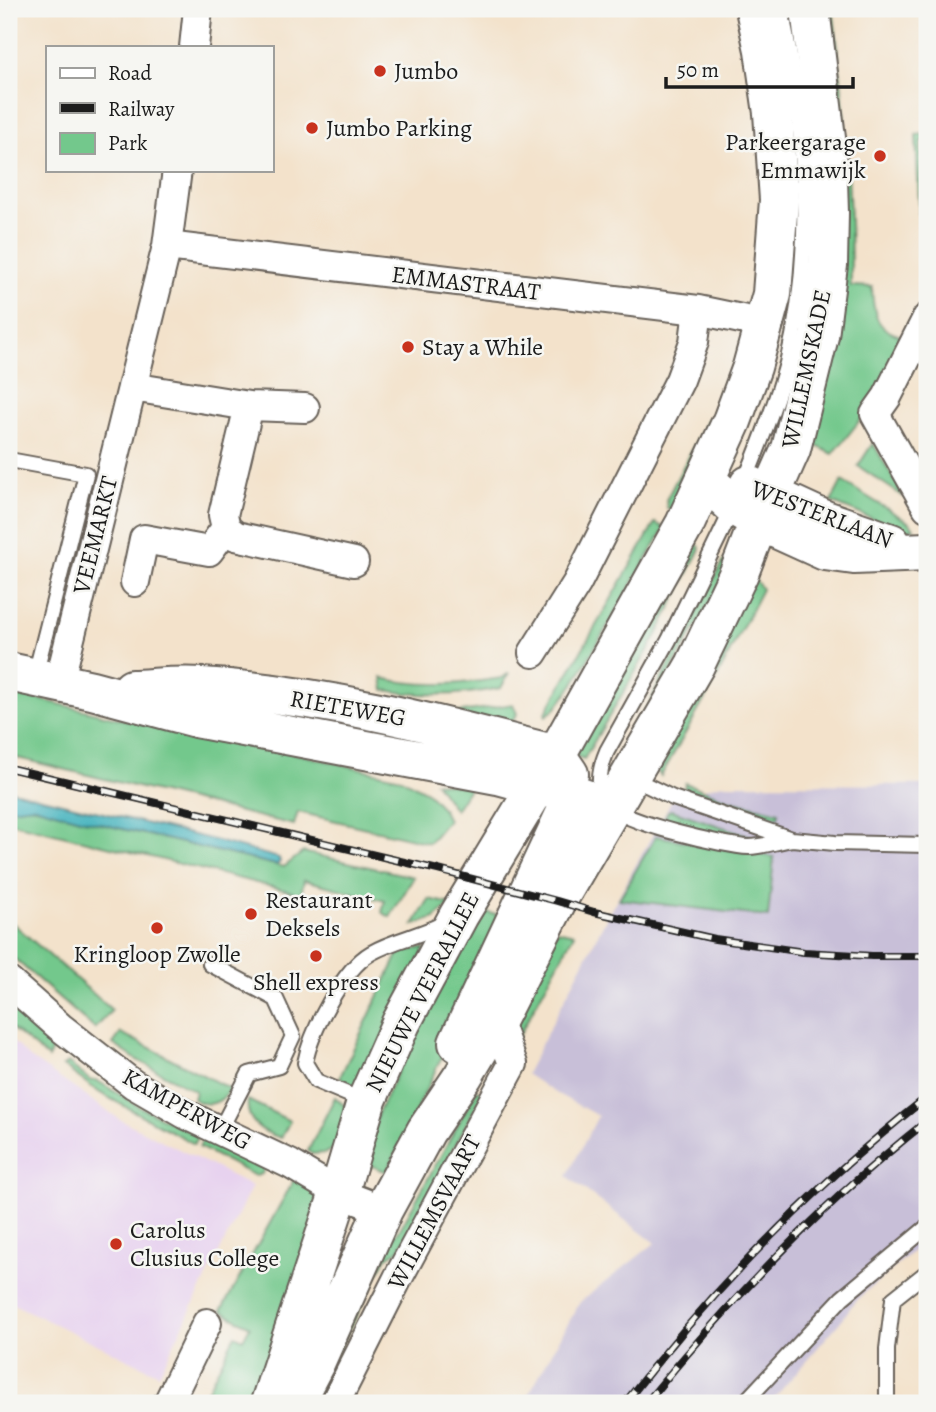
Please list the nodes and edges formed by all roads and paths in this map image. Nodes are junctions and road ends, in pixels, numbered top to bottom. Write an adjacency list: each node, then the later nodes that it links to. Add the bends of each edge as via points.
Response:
1 (198, 9): 5 (street)
2 (755, 9): 9 (main road, WILLEMSKADE, via 773,113 779,200 772,294)
3 (781, 9): 16 (lane, WILLEMSKADE, via 802,148 806,230 796,320)
4 (810, 9): 16 (main road, WILLEMSKADE, via 827,146 828,265 819,336 791,449)
5 (194, 46)
6 (177, 172): 7 (street, VEEMARKT)
7 (167, 246): 8 (street, EMMASTRAAT); 11 (street, VEEMARKT)
8 (698, 310): 9 (street, EMMASTRAAT); 22 (street, via 694,342 680,380 577,583)
9 (765, 324): 15 (main road, WILLEMSKADE, via 736,411)
10 (925, 329): 17 (street, via 875,414)
11 (132, 387): 12 (street); 23 (street, VEEMARKT)
12 (249, 406): 13 (street); 18 (street, via 223,515)
13 (305, 408)
14 (9, 460): 23 (lane, via 86,474)
15 (706, 480): 16 (main road, WESTERLAAN); 25 (main road, WILLEMSKADE)
16 (752, 501): 19 (main road, WESTERLAAN); 24 (lane, WILLEMSKADE); 26 (main road, WILLEMSKADE, via 739,573 695,665)
17 (927, 507)
18 (226, 528): 20 (street, via 236,536); 21 (street, VEEMARKT, via 209,551 144,539)
19 (927, 552)
20 (354, 562)
21 (135, 582)
22 (533, 653)
23 (48, 681): 25 (main road, RIETEWEG, via 196,718)
24 (615, 735): 26 (lane); 26 (lane, WILLEMSKADE, via 600,767)
25 (547, 770): 26 (main road, RIETEWEG); 29 (main road, NIEUWE VEERALLEE)
26 (609, 782): 27 (lane); 27 (lane, via 656,828 750,847); 32 (main road, via 557,901); 37 (main road, via 462,1032)
27 (792, 839): 28 (lane)
28 (927, 845)
29 (459, 915): 34 (lane, via 426,933 372,952 355,965); 35 (main road, NIEUWE VEERALLEE, via 401,1023)
30 (210, 964): 33 (lane, via 276,999)
31 (9, 982): 36 (street, KAMPERWEG, via 133,1084)
32 (497, 1019): 37 (main road); 46 (street, WILLEMSVAART, via 513,1064)
33 (293, 1036): 34 (lane); 36 (lane, via 279,1066 249,1074)
34 (309, 1044): 35 (lane, via 305,1063 316,1081)
35 (366, 1102): 38 (main road, NIEUWE VEERALLEE)
36 (220, 1130): 38 (street, KAMPERWEG)
37 (426, 1131): 39 (main road)
38 (339, 1193): 39 (street, KAMPERWEG); 44 (main road, NIEUWE VEERALLEE)
39 (383, 1210): 45 (main road)
40 (927, 1227): 47 (lane, via 842,1298)
41 (927, 1272): 48 (lane, via 893,1298)
42 (207, 1323): 43 (street)
43 (169, 1403)
44 (270, 1403)
45 (294, 1403)
46 (335, 1403)
47 (744, 1403)
48 (887, 1403)

